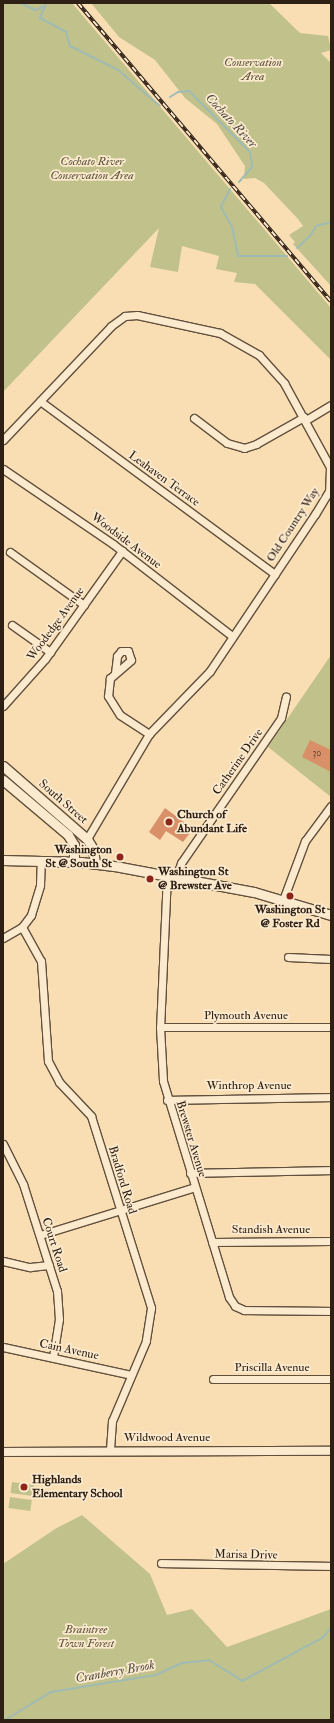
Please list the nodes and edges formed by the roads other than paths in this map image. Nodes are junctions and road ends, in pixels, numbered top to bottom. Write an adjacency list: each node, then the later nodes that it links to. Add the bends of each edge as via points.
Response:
1 (40, 401): 4 (street, Old Country Way, via 114,323 125,316 137,315 215,332 243,344 275,370); 5 (street, Old Country Way); 9 (street, Leahaven Terrace)
2 (331, 405): 4 (street)
3 (194, 418): 4 (street, via 227,443 244,448)
4 (305, 418): 9 (street, Old Country Way, via 327,459 330,482 315,514)
5 (3, 440)
6 (3, 469): 7 (street, Woodside Avenue)
7 (122, 551): 10 (street, Woodedge Avenue); 12 (street, Woodside Avenue)
8 (10, 552): 10 (street)
9 (275, 574): 12 (street, Old Country Way)
10 (84, 605): 13 (street, Woodedge Avenue)
11 (12, 625): 13 (street)
12 (232, 636): 17 (street, Old Country Way, via 201,682)
13 (50, 652): 16 (street, Woodedge Avenue)
14 (115, 672): 17 (street, via 107,688 111,705 124,718)
15 (286, 697): 26 (street, Catherine Drive, via 282,718)
16 (3, 706)
17 (149, 734): 21 (street, Old Country Way)
18 (3, 766): 21 (main road, South Street)
19 (3, 780): 24 (main road, South Street, via 68,835 74,846)
20 (331, 806): 27 (street, via 305,841)
21 (87, 838): 25 (main road, South Street, via 93,848)
22 (3, 860): 23 (main road)
23 (41, 860): 24 (main road); 29 (street, via 37,900 31,915)
24 (74, 862): 25 (main road)
25 (95, 863): 26 (main road)
26 (172, 876): 27 (main road); 33 (street, Brewster Avenue)
27 (283, 900): 28 (main road)
28 (331, 915)
29 (22, 927): 30 (street); 41 (street, Bradford Road, via 41,961 48,1061 59,1082 91,1116)
30 (3, 938)
31 (288, 957): 32 (street)
32 (331, 959)
33 (160, 1027): 34 (street, Plymouth Avenue); 36 (street, Brewster Avenue, via 162,1074)
34 (331, 1027)
35 (331, 1097): 36 (street, Winthrop Avenue)
36 (167, 1100): 39 (street, Brewster Avenue)
37 (3, 1144): 42 (street, Court Road, via 22,1179)
38 (331, 1170): 39 (street)
39 (190, 1173): 40 (street, Brewster Avenue)
40 (195, 1187): 41 (street); 44 (street, Brewster Avenue)
41 (120, 1210): 42 (street); 50 (street, Bradford Road, via 151,1313 148,1335)
42 (40, 1235): 46 (street, Court Road)
43 (331, 1240): 44 (street, Standish Avenue)
44 (212, 1242): 47 (street, Brewster Avenue, via 235,1306 248,1311)
45 (3, 1261): 46 (street, via 30,1267)
46 (49, 1265): 49 (street, Court Road, via 59,1308)
47 (331, 1311)
48 (3, 1347): 49 (street, Cain Avenue)
49 (53, 1358): 50 (street, Cain Avenue)
50 (131, 1376): 53 (street, Bradford Road, via 112,1421)
51 (213, 1379): 52 (street, Priscilla Avenue)
52 (331, 1379)
53 (110, 1450): 54 (street, Wildwood Avenue); 55 (street, Wildwood Avenue)
54 (331, 1451)
55 (3, 1452)
56 (161, 1563): 57 (street, Marisa Drive)
57 (331, 1566)

